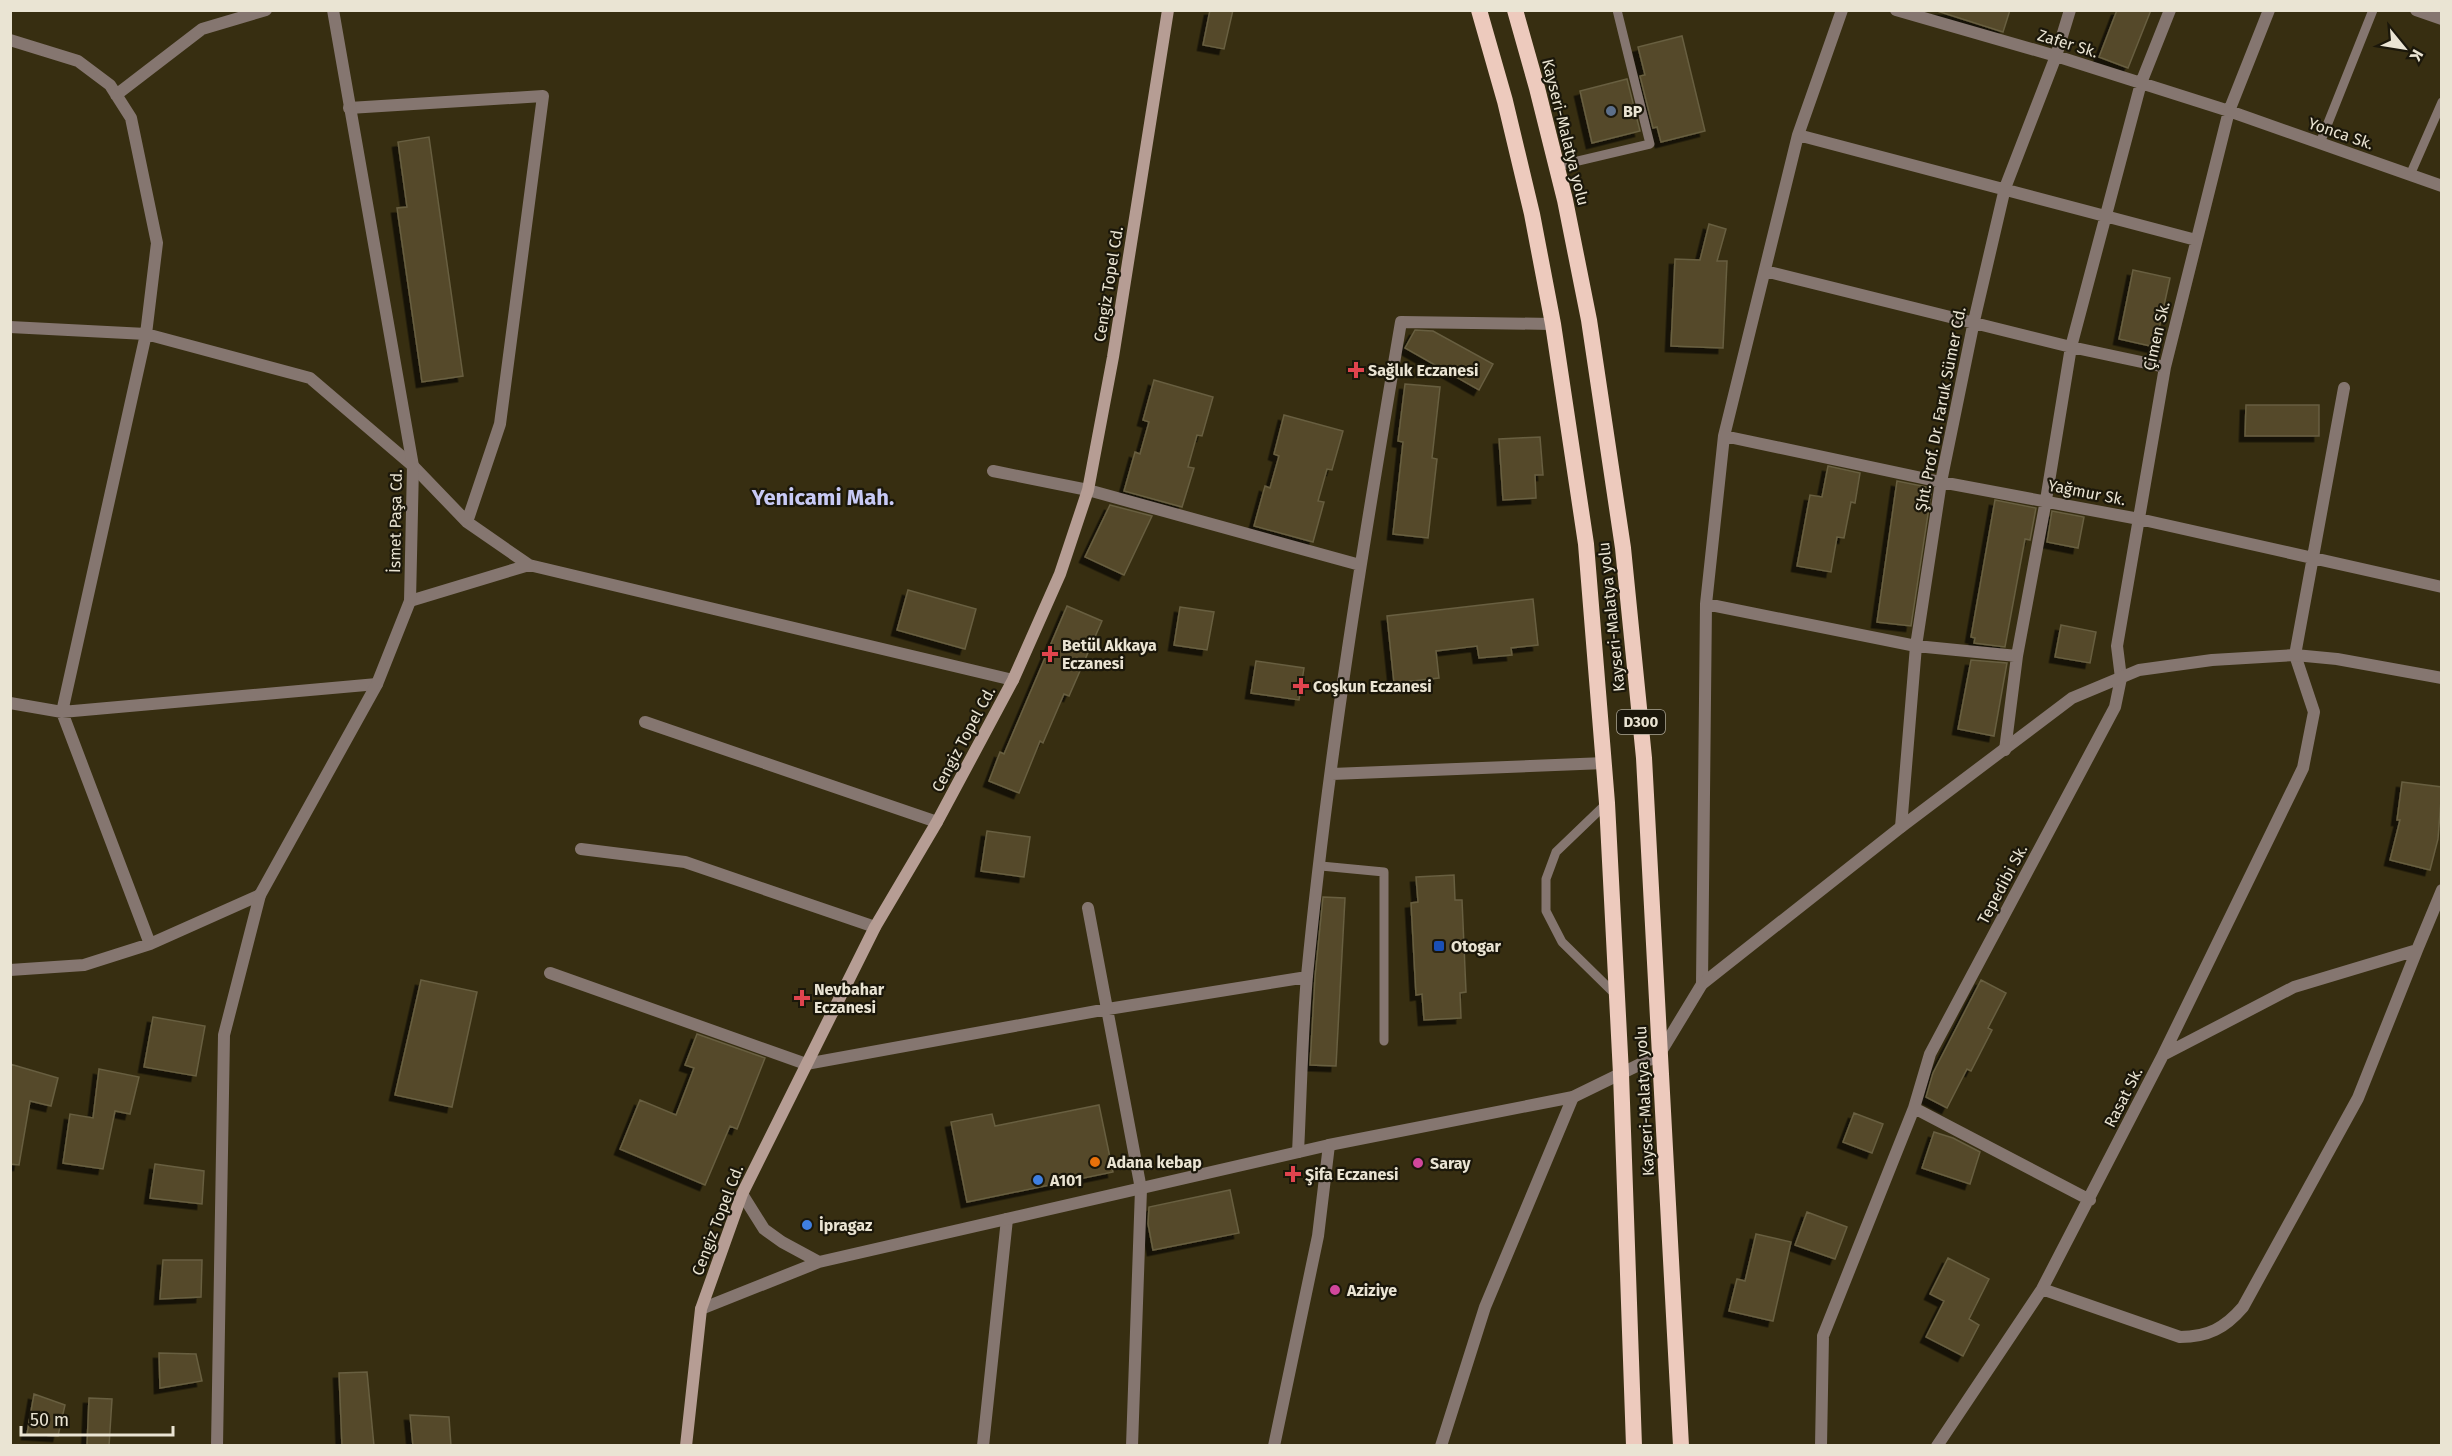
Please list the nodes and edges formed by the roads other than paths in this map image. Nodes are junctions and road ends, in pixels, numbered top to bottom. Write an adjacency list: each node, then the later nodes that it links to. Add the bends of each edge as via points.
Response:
1 (266, 10): 18 (street, via 202,29)
2 (333, 10): 20 (street, İsmet Paşa Cd.)
3 (1168, 10): 42 (main road, Cengiz Topel Cd.)
4 (1479, 10): 32 (highway, Kayseri-Malatya yolu / D300, via 1527,192)
5 (1515, 10): 24 (highway, Kayseri-Malatya yolu / D300)
6 (1617, 10): 24 (lane, via 1650,144)
7 (1896, 10): 16 (street, Zafer Sk.)
8 (2070, 10): 16 (street, Şht. Prof. Dr. Faruk Sümer Cd.)
9 (2170, 10): 17 (street)
10 (2269, 10): 21 (street, Çimen Sk.)
11 (2373, 10): 23 (lane)
12 (2416, 10): 14 (street)
13 (1840, 11): 22 (street)
14 (2442, 20)
15 (10, 40): 18 (street, via 78,61 110,85)
16 (2056, 56): 17 (street, Zafer Sk.); 27 (street, Şht. Prof. Dr. Faruk Sümer Cd.)
17 (2141, 83): 21 (street, Zafer Sk.); 28 (street)
18 (116, 95): 34 (street, via 131,118 158,243)
19 (2442, 102): 25 (lane)
20 (349, 108): 39 (street, İsmet Paşa Cd.); 45 (street, via 543,96 501,424)
21 (2229, 111): 23 (street, Yonca Sk.); 29 (street, Çimen Sk.)
22 (1798, 135): 27 (street); 30 (street)
23 (2320, 143): 25 (street, Yonca Sk.)
24 (1557, 166): 84 (highway, Kayseri-Malatya yolu / D300, via 1589,320 1623,548 1644,758)
25 (2410, 174): 26 (street, Yonca Sk.)
26 (2442, 186)
27 (2005, 188): 28 (street); 31 (street, Şht. Prof. Dr. Faruk Sümer Cd.)
28 (2104, 216): 29 (street); 35 (street)
29 (2196, 240): 36 (street, Çimen Sk.)
30 (1765, 271): 31 (street); 38 (street)
31 (1974, 321): 35 (street); 41 (street, Şht. Prof. Dr. Faruk Sümer Cd.)
32 (1553, 324): 48 (street, via 1401,322); 63 (highway, Kayseri-Malatya yolu / D300, via 1586,544)
33 (10, 327): 34 (street)
34 (146, 334): 39 (street, via 310,378); 60 (street)
35 (2070, 347): 36 (street); 43 (street)
36 (2165, 367): 44 (street, Çimen Sk.)
37 (2344, 388): 46 (street)
38 (1724, 436): 41 (street, Yağmur Sk.); 51 (street)
39 (413, 466): 45 (street); 50 (street, İsmet Paşa Cd.)
40 (993, 471): 42 (street)
41 (1941, 482): 43 (street, Yağmur Sk.); 52 (street, Şht. Prof. Dr. Faruk Sümer Cd.)
42 (1088, 490): 48 (street); 57 (main road, Cengiz Topel Cd., via 1060,574)
43 (2046, 500): 44 (street, Yağmur Sk.); 54 (street)
44 (2139, 519): 46 (street, Yağmur Sk.); 55 (street, Çimen Sk., via 2117,646)
45 (467, 522): 47 (street)
46 (2312, 557): 49 (street, Yağmur Sk.); 53 (street)
47 (529, 565): 50 (street); 57 (street)
48 (1360, 565): 64 (street)
49 (2442, 587)
50 (410, 602): 58 (street, İsmet Paşa Cd.)
51 (1706, 604): 52 (street); 79 (street)
52 (1916, 646): 54 (street); 67 (street, Şht. Prof. Dr. Faruk Sümer Cd.)
53 (2295, 655): 55 (street, via 2211,660 2139,670); 56 (street); 83 (street, Rasat Sk., via 2314,712 2303,768)
54 (2017, 656): 62 (street)
55 (2121, 678): 62 (street, via 2072,698); 88 (street, Tepedibi Sk., via 2115,707 1930,1054)
56 (2442, 678)
57 (1013, 680): 66 (main road, Cengiz Topel Cd.)
58 (377, 684): 60 (street); 71 (street, İsmet Paşa Cd.)
59 (10, 703): 60 (street)
60 (62, 712): 74 (street)
61 (645, 722): 66 (street)
62 (2005, 750): 67 (street)
63 (1605, 763): 64 (street); 65 (highway, Kayseri-Malatya yolu / D300)
64 (1332, 774): 69 (street)
65 (1607, 803): 80 (highway, Kayseri-Malatya yolu / D300); 80 (lane, via 1556,852 1546,879 1546,911 1562,942)
66 (938, 822): 73 (main road, Cengiz Topel Cd.)
67 (1901, 827): 79 (street)
68 (581, 849): 73 (street, via 685,862)
69 (1321, 866): 78 (street); 82 (lane, via 1384,872)
70 (2442, 890): 75 (street)
71 (260, 895): 74 (street); 98 (street, İsmet Paşa Cd., via 224,1035)
72 (1088, 909): 81 (street)
73 (874, 927): 85 (main road, Cengiz Topel Cd.)
74 (150, 944): 76 (street, via 84,965)
75 (2417, 950): 83 (street, via 2294,987); 96 (street, via 2358,1098 2232,1321 2198,1337 2180,1337)
76 (10, 970)
77 (550, 973): 85 (street)
78 (1307, 977): 81 (street); 90 (street)
79 (1702, 984): 84 (street)
80 (1617, 996): 86 (highway, Kayseri-Malatya yolu / D300)
81 (1108, 1009): 85 (street); 91 (street)
82 (1384, 1041)
83 (2163, 1054): 93 (street, Rasat Sk.)
84 (1659, 1055): 86 (street); 105 (highway, Kayseri-Malatya yolu / D300)
85 (806, 1064): 92 (main road, Cengiz Topel Cd.)
86 (1621, 1074): 87 (street); 104 (highway, Kayseri-Malatya yolu / D300)
87 (1573, 1097): 89 (street); 103 (street, via 1485,1307)
88 (1914, 1108): 93 (street); 106 (street, Tepedibi Sk., via 1823,1336)
89 (1329, 1145): 90 (street); 102 (street, via 1318,1236)
90 (1298, 1152): 91 (street)
91 (1141, 1189): 94 (street); 101 (street)
92 (742, 1194): 95 (street, via 764,1229); 97 (main road, Cengiz Topel Cd.)
93 (2090, 1200): 96 (street, Rasat Sk.)
94 (1007, 1219): 95 (street); 100 (street)
95 (819, 1262): 97 (street)
96 (2042, 1289): 107 (street, Rasat Sk.)
97 (701, 1309): 99 (main road, Cengiz Topel Cd.)
98 (217, 1446)
99 (686, 1446)
100 (983, 1446)
101 (1132, 1446)
102 (1275, 1446)
103 (1441, 1446)
104 (1634, 1446)
105 (1681, 1446)
106 (1821, 1446)
107 (1937, 1446)

